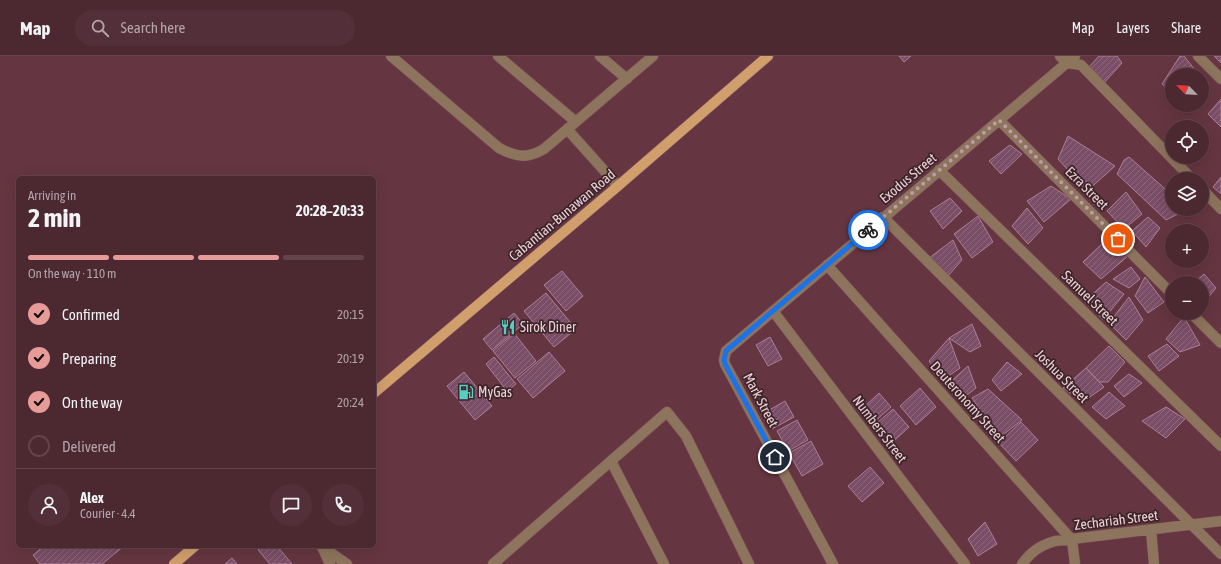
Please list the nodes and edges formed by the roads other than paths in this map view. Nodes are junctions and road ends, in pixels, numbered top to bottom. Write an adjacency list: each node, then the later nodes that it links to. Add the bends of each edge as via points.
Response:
1 (391, 56): 14 (street, via 508,153 525,156 535,154)
2 (498, 56): 13 (street)
3 (600, 56): 10 (street)
4 (654, 56): 10 (street)
5 (768, 56): 17 (main road, Cabantian-Bunawan Road)
6 (1075, 56): 8 (street, Exodus Street)
7 (1198, 56): 11 (street)
8 (1063, 59): 9 (street); 12 (street, Exodus Street)
9 (1080, 61): 16 (street)
10 (627, 79): 13 (street)
11 (1221, 79)
12 (999, 120): 15 (street, Exodus Street); 22 (street, Ezra Street)
13 (576, 122): 14 (street)
14 (567, 129): 17 (street)
15 (939, 170): 20 (street, Exodus Street); 28 (street, Samuel Street)
16 (1185, 172)
17 (618, 186): 27 (main road, Cabantian-Bunawan Road)
18 (1209, 196): 19 (street)
19 (1221, 209)
20 (883, 217): 21 (street, Exodus Street); 31 (street, Joshua Street)
21 (827, 265): 23 (street, Exodus Street); 33 (street, Deuteronomy Street)
22 (1165, 287)
23 (773, 311): 26 (street, Exodus Street, via 729,347); 45 (street, Numbers Street)
24 (1198, 320): 25 (street)
25 (1221, 343)
26 (724, 355): 44 (street, Mark Street, via 725,364)
27 (376, 391)
28 (1221, 446)
29 (611, 461): 41 (street); 42 (street); 43 (street, via 668,412 686,436)
30 (1221, 521): 31 (street, Zechariah Street)
31 (1191, 525): 32 (street, Zechariah Street); 37 (street, Joshua Street)
32 (1151, 530): 33 (street, Zechariah Street); 48 (street)
33 (1072, 540): 46 (street, Zechariah Street, via 1043,545 1031,553); 47 (street)
34 (193, 548): 38 (main road)
35 (322, 548): 39 (street)
36 (323, 548): 40 (street)
37 (1221, 556)
38 (174, 564)
39 (330, 564)
40 (347, 564)
41 (493, 564)
42 (664, 564)
43 (749, 564)
44 (833, 564)
45 (965, 564)
46 (1022, 564)
47 (1074, 564)
48 (1154, 564)

